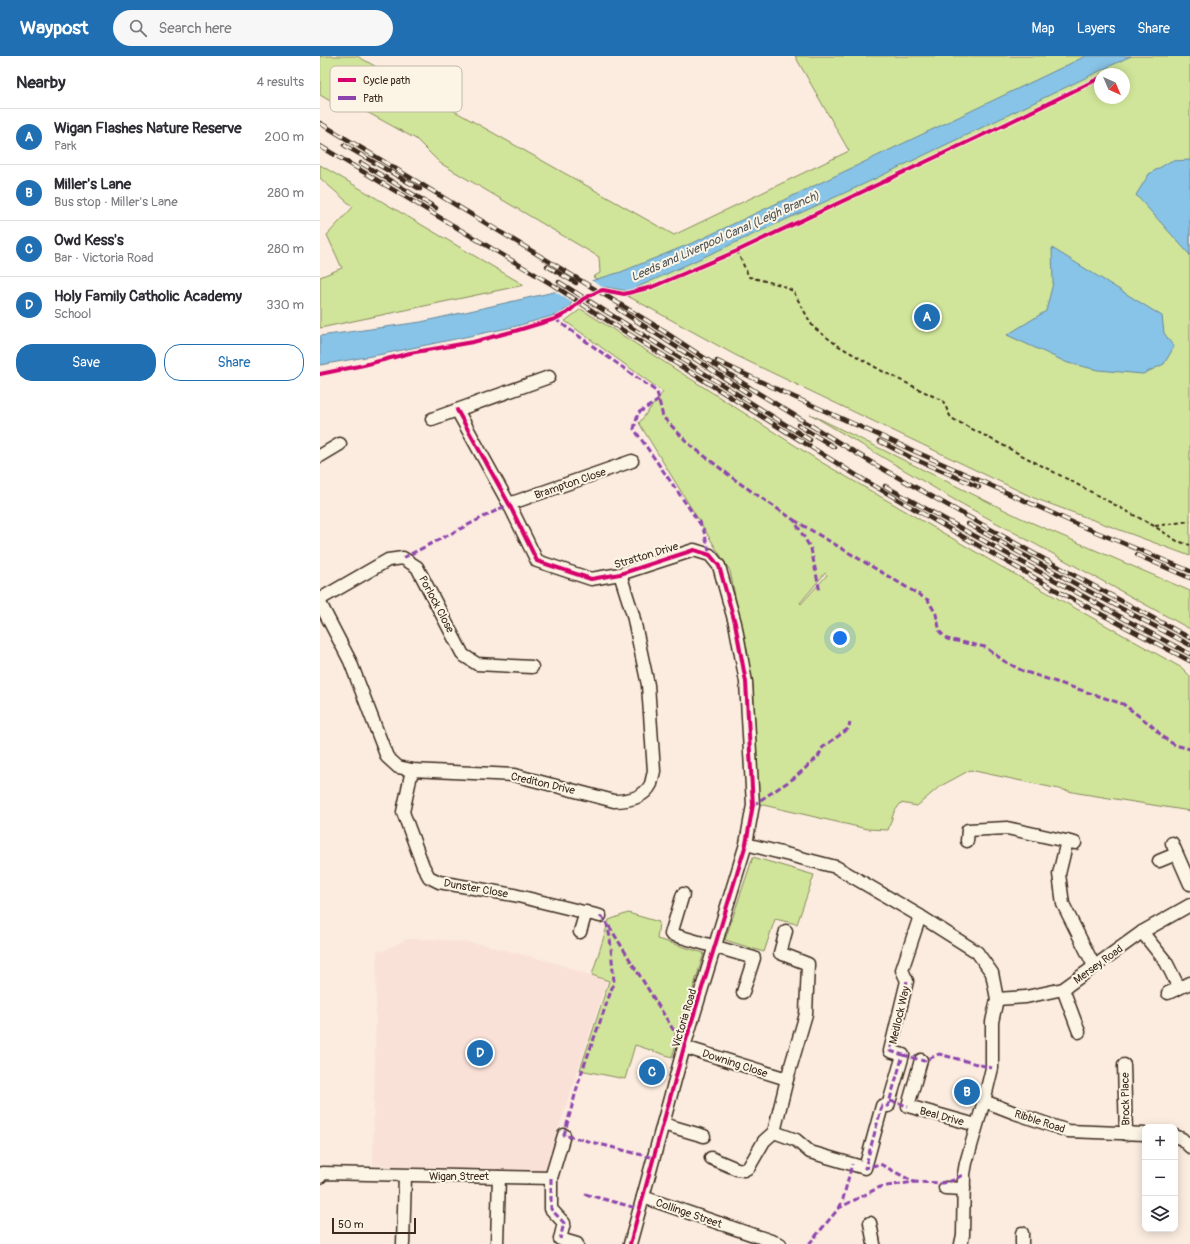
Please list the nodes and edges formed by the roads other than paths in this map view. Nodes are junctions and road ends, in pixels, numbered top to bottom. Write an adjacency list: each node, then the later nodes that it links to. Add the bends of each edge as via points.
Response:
1 (548, 377): 2 (street)
2 (457, 410): 3 (street); 7 (street, Stratton Drive)
3 (432, 419)
4 (340, 444): 5 (street)
5 (320, 456)
6 (632, 461): 7 (street, Brampton Close)
7 (509, 504): 8 (street, Stratton Drive, via 537,561 591,579)
8 (620, 574): 12 (street, Crediton Drive, via 633,615 648,685 654,771 650,785 640,796 626,801 614,801 514,775); 14 (street, Stratton Drive, via 694,550 710,555 719,566 735,623 746,682 753,805)
9 (320, 599): 11 (street, Porlock Close, via 388,560 403,558 417,567 463,655 477,664)
10 (320, 602): 12 (street, Crediton Drive, via 350,661 387,757 398,767)
11 (532, 667)
12 (412, 770): 19 (street, Dunster Close, via 403,812 429,877 439,882 514,895)
13 (967, 841): 26 (street, via 968,830 1007,828 1071,842 1059,874 1063,904)
14 (746, 844): 21 (street, via 836,867); 25 (street, Victoria Road)
15 (1159, 861): 16 (street, via 1174,849)
16 (1190, 884)
17 (683, 894): 25 (street, via 671,934)
18 (1190, 905): 24 (street, Mersey Road)
19 (586, 912): 20 (street, Dunster Close); 23 (street)
20 (600, 916)
21 (920, 916): 31 (street, via 977,952 992,973); 37 (street, Medlock Way, via 902,970 907,981 890,1051 903,1055)
22 (786, 931): 36 (street, via 780,954 808,964 806,1014)
23 (580, 932)
24 (1142, 932): 26 (street, Mersey Road); 27 (street)
25 (715, 946): 29 (street, via 754,958); 33 (street, Victoria Road)
26 (1094, 966): 28 (street, Mersey Road)
27 (1185, 986): 30 (street)
28 (1063, 989): 31 (street, Mersey Road, via 1026,997); 32 (street)
29 (743, 992)
30 (1168, 993)
31 (997, 999): 38 (street, via 992,1022 992,1068)
32 (1079, 1032)
33 (684, 1047): 36 (street, Downing Close); 40 (street, Victoria Road)
34 (921, 1060): 39 (street, Beal Drive)
35 (1124, 1065): 43 (street, Brock Place)
36 (787, 1079): 42 (street)
37 (890, 1101): 39 (street); 42 (street, Medlock Way, via 888,1106 882,1106 865,1168 810,1152 796,1140)
38 (984, 1101): 41 (street); 43 (street, Ribble Road, via 1068,1131)
39 (908, 1106): 41 (street, Beal Drive)
40 (663, 1124): 46 (street); 56 (street, Victoria Road)
41 (976, 1125): 55 (street, via 966,1163)
42 (774, 1132): 49 (street, via 764,1141 749,1167 744,1170)
43 (1126, 1134): 44 (street, Ribble Road)
44 (1142, 1134)
45 (564, 1135): 53 (street)
46 (704, 1136)
47 (1178, 1137): 48 (street)
48 (1190, 1147)
49 (711, 1158)
50 (322, 1175): 51 (street, Wigan Street)
51 (405, 1176): 52 (street, Wigan Street); 58 (street)
52 (499, 1177): 53 (street, Wigan Street); 59 (street)
53 (551, 1178): 60 (street, via 551,1209 564,1223 560,1239)
54 (945, 1188): 55 (street)
55 (964, 1189): 64 (street)
56 (643, 1197): 61 (street, Victoria Road); 62 (street, Collinge Street)
57 (870, 1223): 63 (street)
58 (403, 1244)
59 (498, 1244)
60 (577, 1244)
61 (630, 1244)
62 (780, 1244)
63 (874, 1244)
64 (961, 1244)

